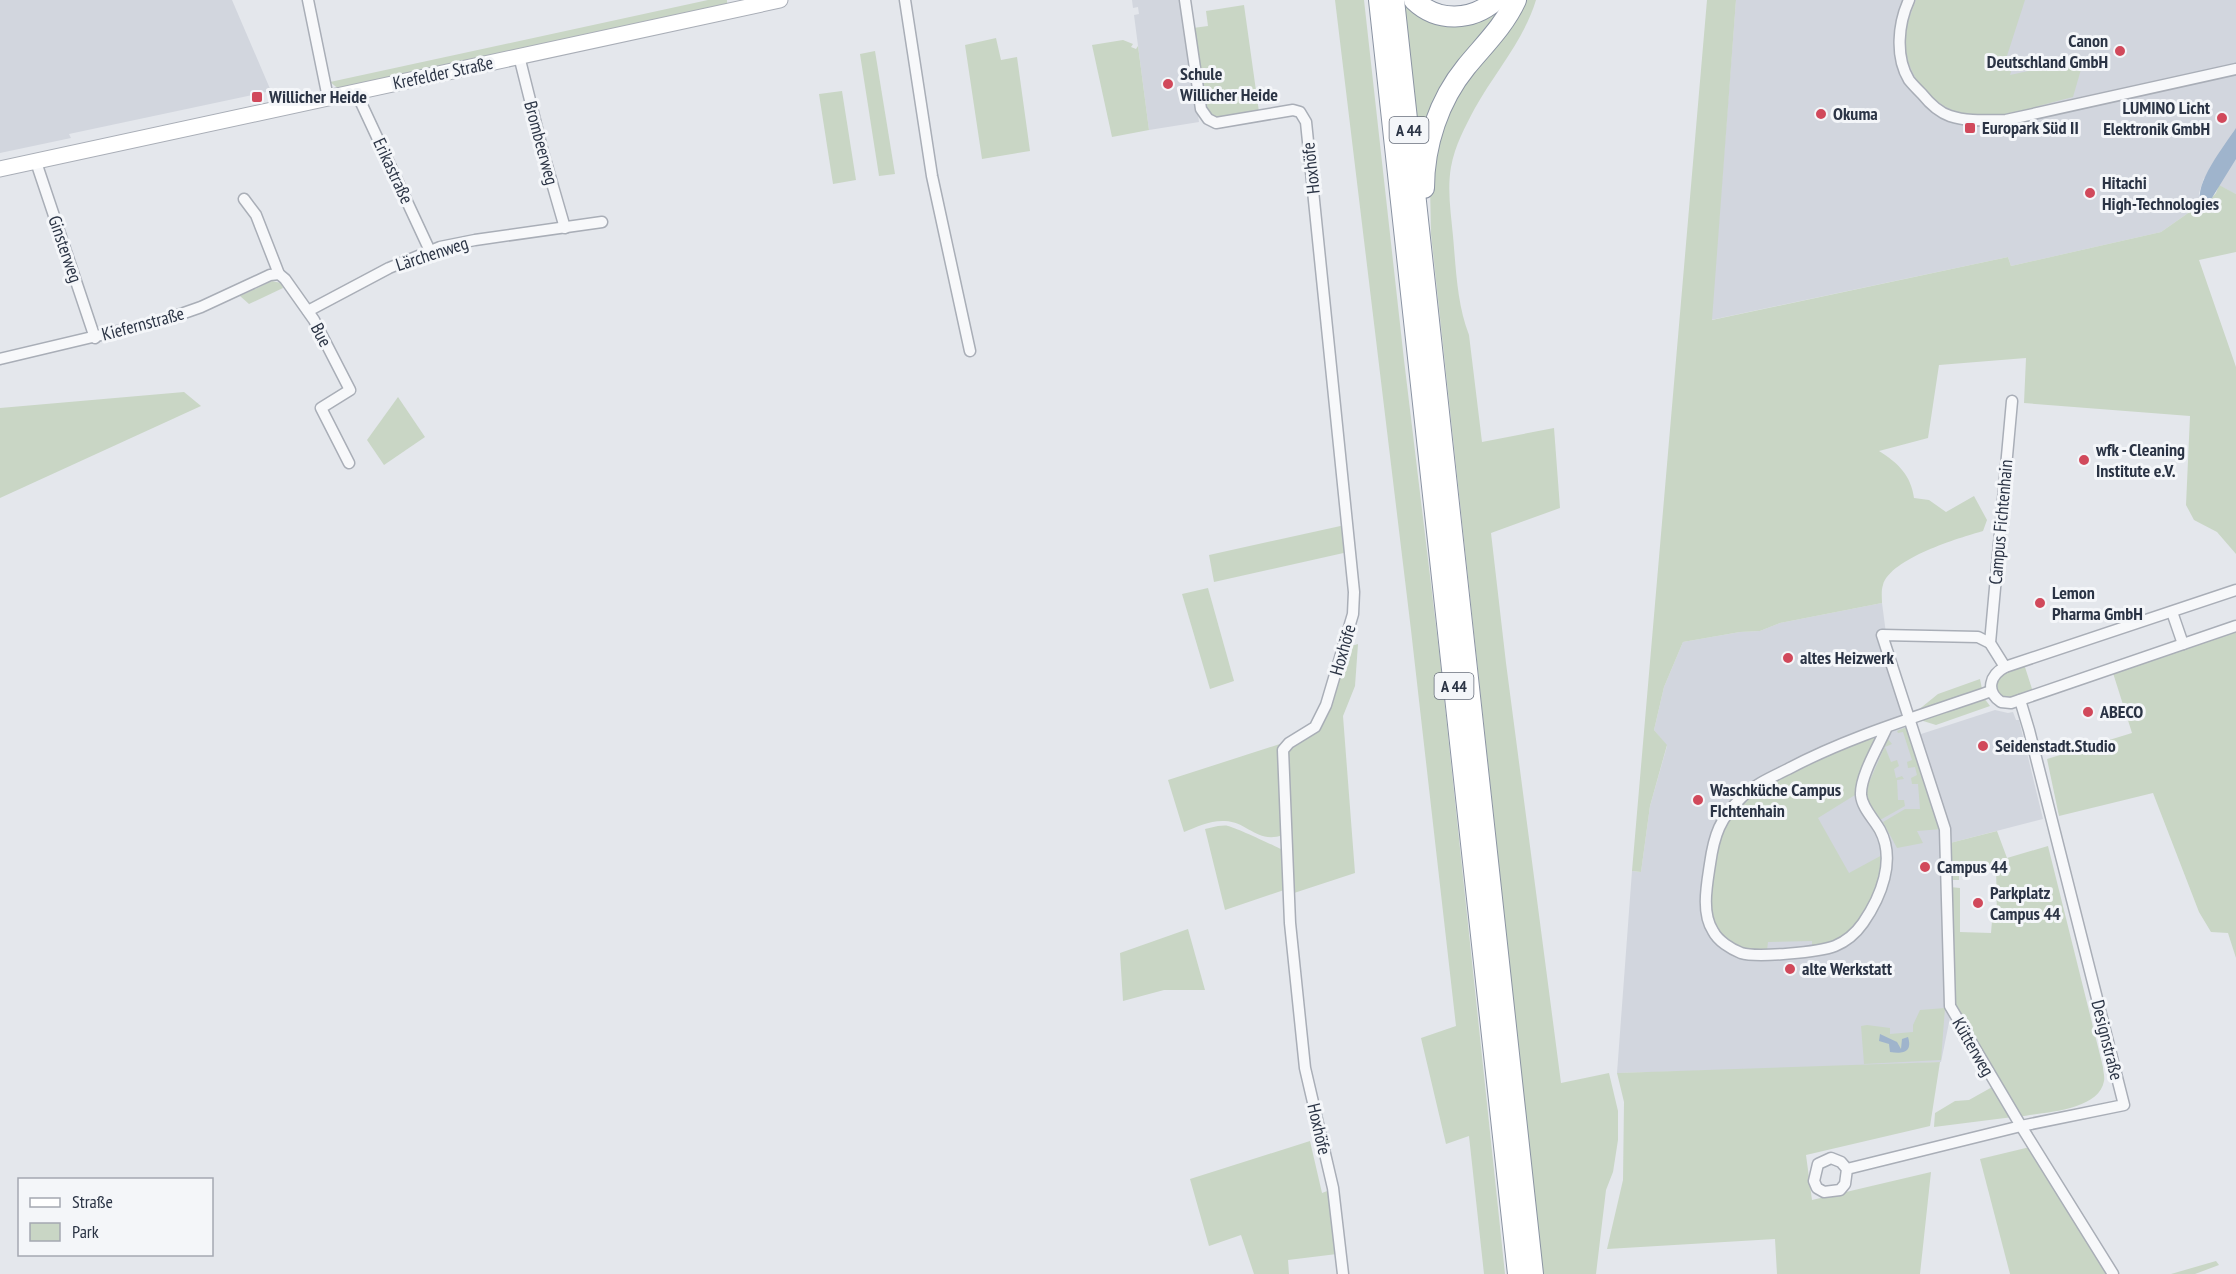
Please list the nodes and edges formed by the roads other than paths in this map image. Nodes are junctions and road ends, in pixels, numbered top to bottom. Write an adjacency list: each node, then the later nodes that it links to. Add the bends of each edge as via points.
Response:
1 (308, 0): 14 (street)
2 (780, 0): 11 (main road, Krefelder Straße)
3 (905, 0): 25 (street, via 932,176)
4 (1185, 0): 41 (street, Hoxhöfe, via 1201,109 1208,119 1216,123 1293,110 1300,112 1306,122 1354,592 1353,614 1326,705 1315,726 1283,750 1285,846 1305,1068 1333,1188)
5 (1379, 0): 42 (highway, A 44)
6 (1394, 0): 21 (highway, A 44)
7 (1414, 0): 8 (highway, via 1435,14 1456,17 1476,13)
8 (1496, 0)
9 (1516, 0): 21 (highway, via 1500,27 1460,74 1437,120 1425,171)
10 (1909, 0): 12 (street, via 1899,33 1909,80 1930,104 1953,117 2006,120)
11 (519, 56): 13 (main road, Krefelder Straße); 19 (street, Brombeerweg)
12 (2236, 69)
13 (356, 92): 14 (main road, Krefelder Straße); 20 (street, Erikastraße)
14 (328, 98): 15 (main road, Krefelder Straße)
15 (38, 161): 16 (main road, Krefelder Straße); 24 (street, Ginsterweg)
16 (0, 169)
17 (244, 199): 22 (street, Bue, via 256,215)
18 (602, 222): 19 (street, Lärchenweg)
19 (565, 228): 20 (street, Lärchenweg, via 475,240)
20 (430, 251): 23 (street, Lärchenweg)
21 (1423, 260): 43 (highway, A 44)
22 (279, 274): 23 (street, Bue); 24 (street, Kiefernstraße, via 182,314)
23 (308, 311): 28 (street, Bue, via 350,390 321,408)
24 (95, 338): 26 (street, Kiefernstraße)
25 (970, 351)
26 (0, 359)
27 (2012, 401): 32 (street, Campus Fichtenhain)
28 (349, 463)
29 (2236, 590): 30 (street)
30 (2172, 612): 33 (street); 34 (street)
31 (2236, 626): 33 (street)
32 (1990, 643): 34 (street); 37 (street, via 1978,637 1882,635)
33 (2183, 644): 36 (street)
34 (2005, 667): 35 (street, via 1994,675)
35 (1991, 691): 36 (street, via 2001,702); 37 (street)
36 (2020, 700): 39 (street, Designstraße, via 2124,1105)
37 (1910, 720): 38 (street); 39 (street, Kütterweg, via 1945,829 1950,1006)
38 (1887, 727): 38 (street, via 1762,782 1730,810 1714,838 1707,884 1708,918 1712,931 1724,944 1754,955 1821,950 1844,941 1863,924 1885,876 1888,854 1885,839 1861,796 1862,783)
39 (2021, 1126): 40 (street, Designstraße); 44 (street, Kütterweg)
40 (1846, 1169)
41 (1343, 1274)
42 (1518, 1274)
43 (1533, 1274)
44 (2113, 1274)

